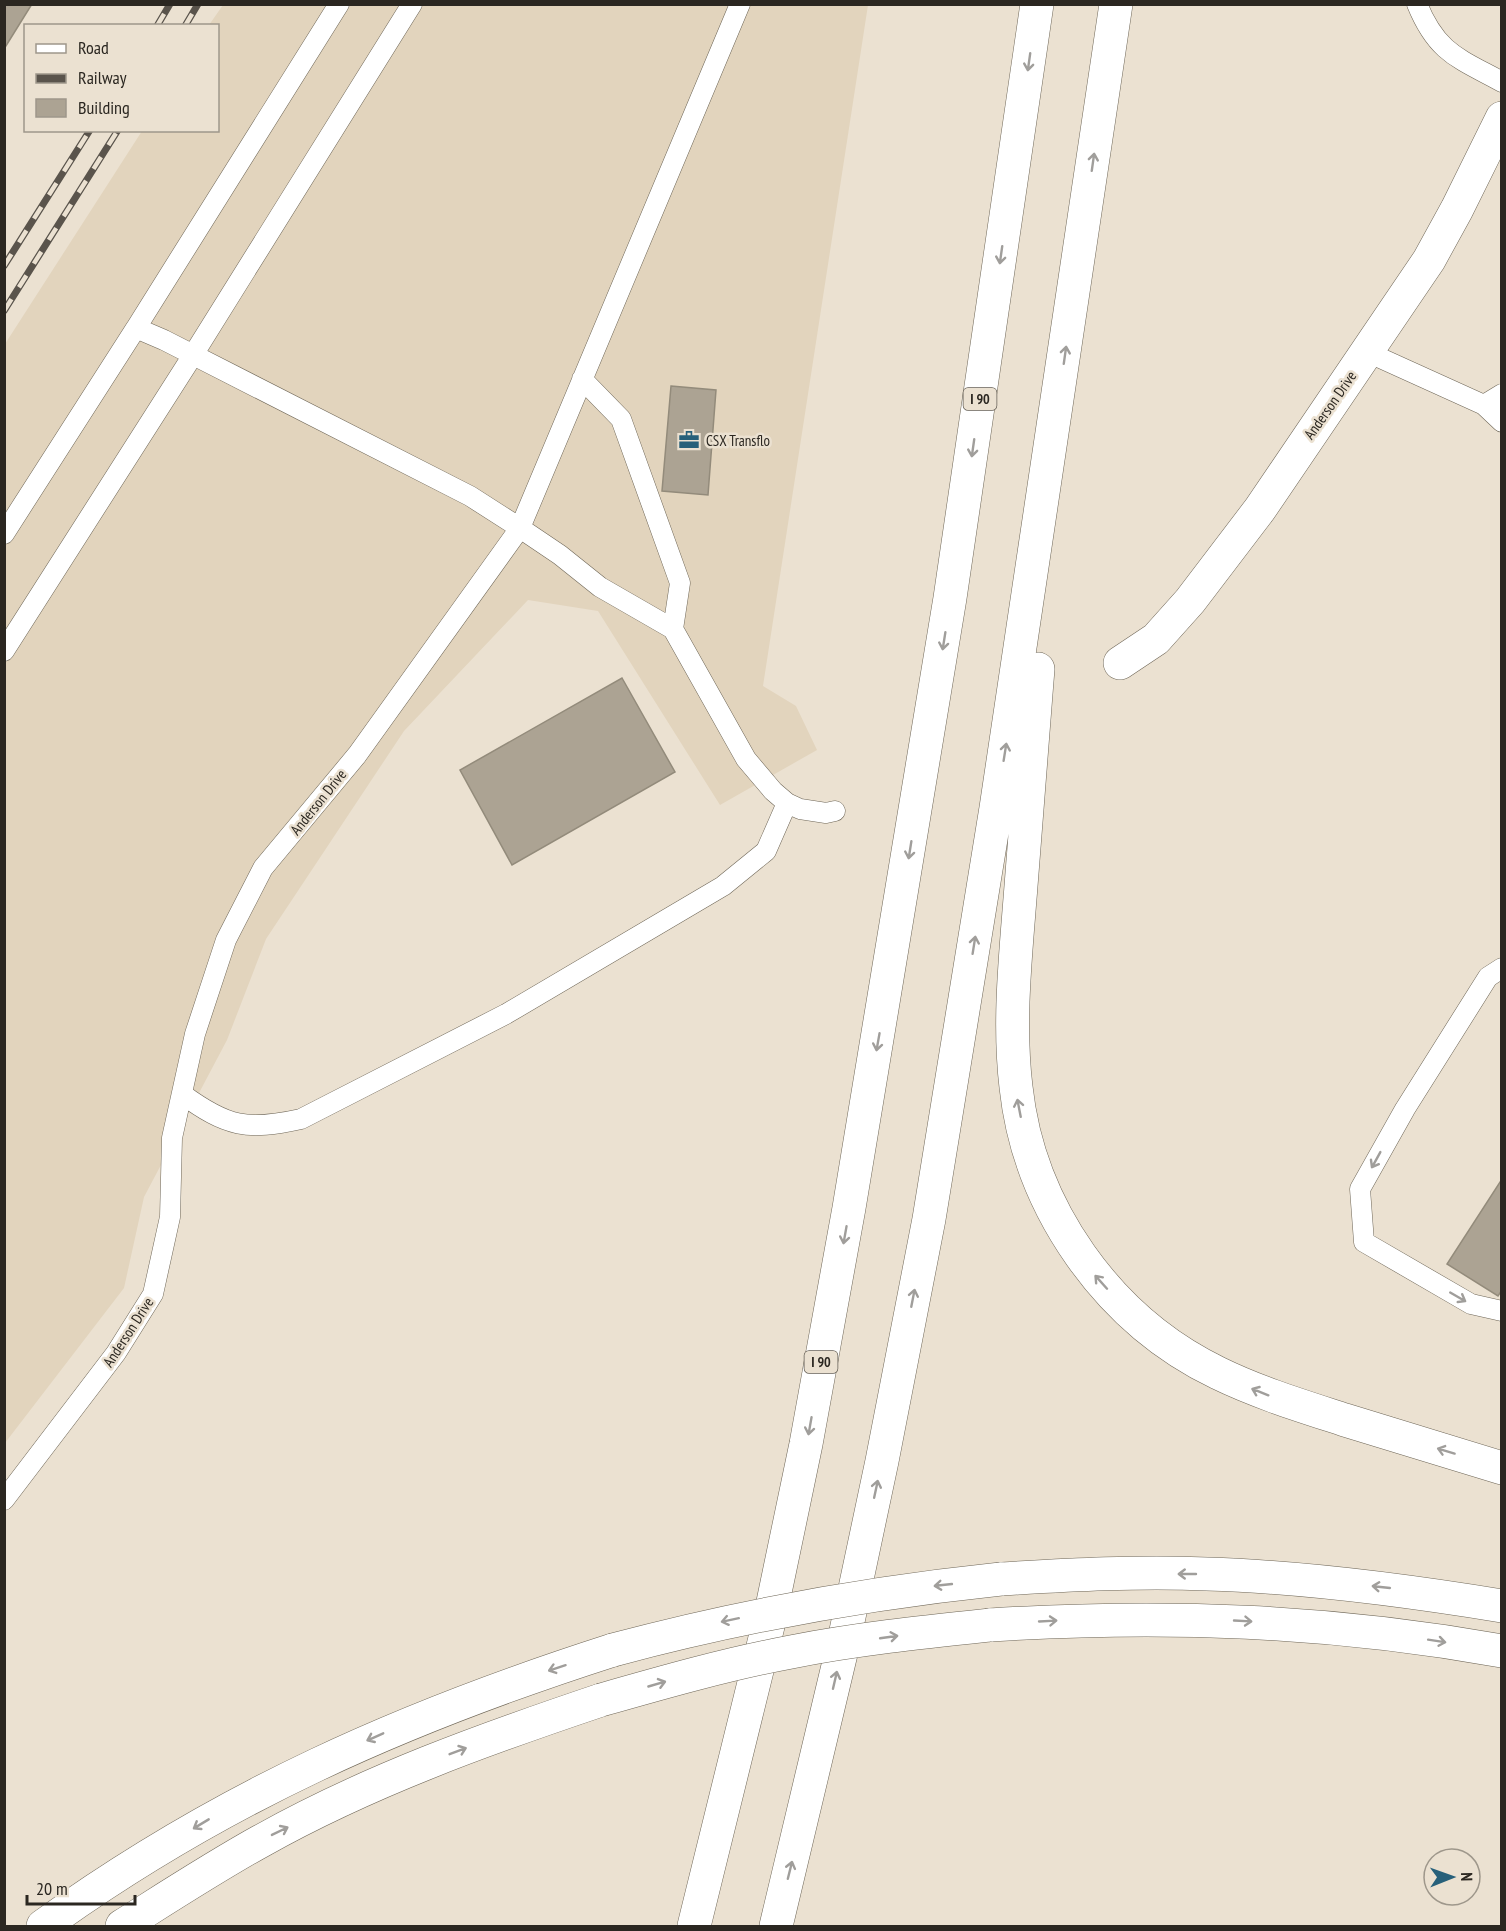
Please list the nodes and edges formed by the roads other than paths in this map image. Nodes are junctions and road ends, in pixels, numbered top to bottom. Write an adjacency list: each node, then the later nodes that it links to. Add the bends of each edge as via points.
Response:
1 (339, 4): 9 (lane)
2 (412, 4): 11 (lane)
3 (740, 4): 12 (lane, Anderson Drive)
4 (1037, 4): 33 (main road, I 90, one-way to 33, via 934,701 845,1232 768,1626)
5 (1116, 4): 15 (main road, one-way to 5)
6 (1417, 4): 7 (lane, via 1428,30 1450,53)
7 (1502, 82)
8 (1502, 118): 10 (main road, Anderson Drive, via 1429,260)
9 (136, 328): 11 (lane); 18 (lane)
10 (1367, 352): 14 (lane); 21 (main road, Anderson Drive, via 1260,509 1190,601 1156,639)
11 (193, 355): 17 (lane, via 470,496); 20 (lane)
12 (582, 379): 17 (lane, Anderson Drive); 19 (lane, via 621,419 680,583)
13 (1502, 394): 14 (lane)
14 (1484, 405): 16 (lane)
15 (1057, 413): 27 (main road, one-way to 15, via 1266,1394 1216,1373 1129,1312 1095,1275 1064,1231 1040,1185 1016,1088 1014,982); 34 (main road, one-way to 15, via 846,1633 929,1219)
16 (1502, 422)
17 (520, 528): 19 (lane, via 600,587); 25 (lane, Anderson Drive, via 357,755 263,868 226,940 195,1034)
18 (4, 534)
19 (673, 629): 22 (lane, via 746,759)
20 (4, 651)
21 (1120, 663)
22 (787, 803): 23 (lane, via 813,812); 25 (lane, via 766,851 723,886 506,1014 301,1119 244,1126 206,1111)
23 (835, 811)
24 (1502, 968): 26 (lane, one-way to 26, via 1488,977 1360,1189 1364,1242 1471,1304)
25 (182, 1094): 28 (lane, Anderson Drive, via 172,1138 170,1217 153,1294 116,1353)
26 (1502, 1311)
27 (1502, 1468)
28 (4, 1500)
29 (1502, 1606): 31 (main road, one-way to 31, bridge, via 1407,1590 1309,1580 1104,1574 902,1589 705,1625 520,1680 329,1757 241,1800)
30 (1502, 1651): 32 (main road, one-way to 30, bridge, via 263,1840 435,1760 601,1700 791,1652 889,1636 1097,1618 1302,1624)
31 (43, 1926)
32 (122, 1926)
33 (694, 1926)
34 (776, 1926)

